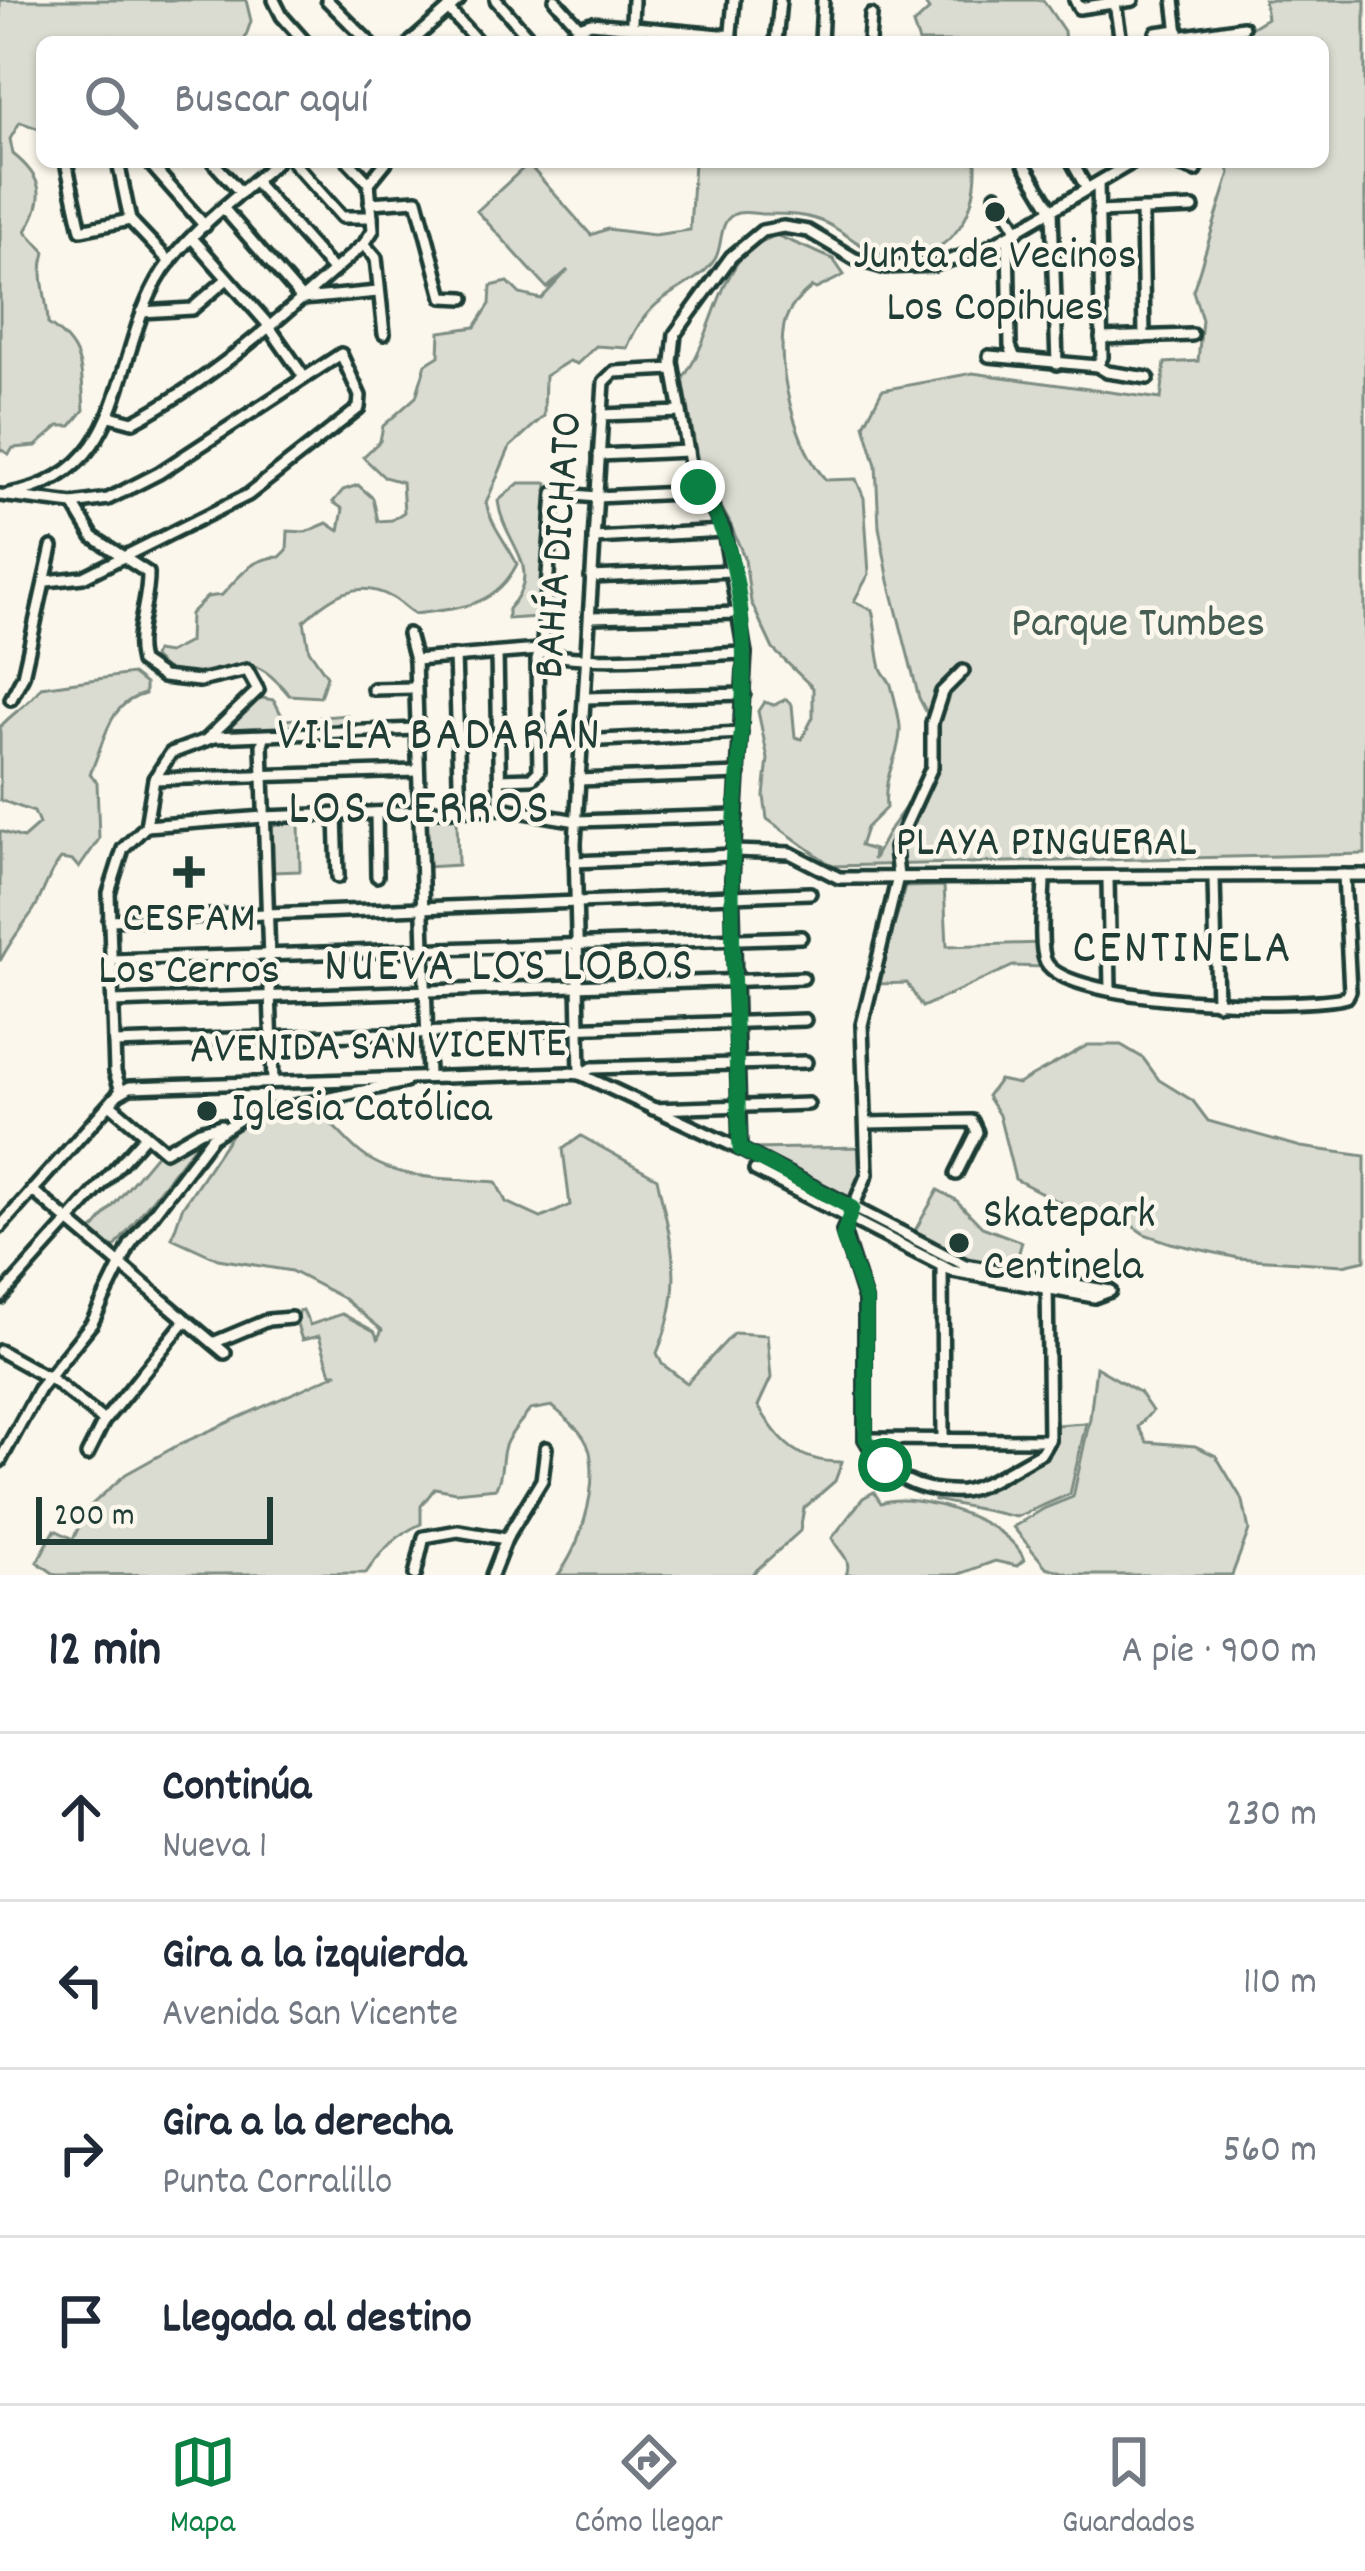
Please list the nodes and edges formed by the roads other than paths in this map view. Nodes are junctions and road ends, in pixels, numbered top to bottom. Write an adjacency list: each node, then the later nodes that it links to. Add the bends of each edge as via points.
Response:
1 (274, 0): 20 (street)
2 (327, 0): 21 (street)
3 (459, 0): 14 (street)
4 (496, 0): 24 (street)
5 (555, 0): 17 (street)
6 (633, 0): 16 (street)
7 (734, 0): 28 (street)
8 (780, 0): 29 (street)
9 (824, 0): 30 (street)
10 (1133, 0): 12 (street)
11 (1174, 0): 33 (street)
12 (1115, 3): 13 (street); 32 (street)
13 (1076, 4)
14 (448, 9): 22 (street); 23 (street)
15 (871, 15): 31 (street)
16 (632, 26): 17 (street); 26 (street); 27 (street)
17 (579, 27): 25 (street)
18 (1244, 27): 33 (street)
19 (1156, 33): 33 (street)
20 (300, 36)
21 (363, 36)
22 (421, 36)
23 (473, 36)
24 (528, 36)
25 (569, 36)
26 (631, 36)
27 (708, 36)
28 (731, 36)
29 (777, 36)
30 (821, 36)
31 (869, 36)
32 (1120, 36)
33 (1179, 36)
34 (67, 168): 57 (street, via 81,230)
35 (119, 168): 57 (street)
36 (154, 168): 58 (street)
37 (218, 168): 48 (street)
38 (269, 168): 45 (street)
39 (298, 168): 56 (street, via 342,217)
40 (355, 168): 46 (street)
41 (381, 168): 46 (street)
42 (1027, 168): 53 (street)
43 (1077, 168): 47 (street)
44 (1115, 168): 47 (street)
45 (254, 182): 48 (street); 63 (street)
46 (369, 183): 50 (street)
47 (1092, 186): 53 (street); 55 (street)
48 (241, 193): 52 (street)
49 (996, 195): 59 (street)
50 (370, 203): 56 (street); 66 (street, via 417,200 443,297)
51 (1193, 208): 54 (street)
52 (224, 209): 58 (street); 67 (street)
53 (1052, 210): 59 (street); 76 (street)
54 (1142, 210): 55 (street); 72 (street)
55 (1099, 212): 73 (street)
56 (372, 217): 61 (street)
57 (130, 220): 62 (street)
58 (205, 226): 60 (street)
59 (1013, 234): 75 (street); 78 (street, via 952,262 893,268 856,259 800,229 762,231 737,250 678,328)
60 (192, 238): 62 (street); 64 (street)
61 (364, 244): 63 (street); 65 (street, via 376,258)
62 (170, 262): 68 (street)
63 (334, 271): 67 (street)
64 (227, 278): 68 (street, via 192,309); 69 (street)
65 (379, 292): 67 (street); 70 (street)
66 (464, 298)
67 (302, 299): 69 (street)
68 (142, 312): 83 (street)
69 (269, 328): 79 (street); 83 (street, via 139,419)
70 (384, 334)
71 (1192, 335): 72 (street)
72 (1144, 337): 73 (street)
73 (1101, 338): 77 (street)
74 (989, 356): 75 (street)
75 (1013, 356): 76 (street)
76 (1057, 364): 77 (street)
77 (1097, 366): 80 (street)
78 (674, 370): 81 (street); 82 (street, BAHÍA DICHATO, via 611,373)
79 (304, 377): 90 (street, via 146,482); 94 (street, via 340,354 361,399 353,416 248,495)
80 (1148, 378)
81 (681, 412): 82 (street); 84 (street)
82 (602, 415): 85 (street, BAHÍA DICHATO)
83 (110, 416): 86 (street, via 96,442)
84 (688, 451): 85 (street); 87 (street)
85 (599, 455): 89 (street, BAHÍA DICHATO)
86 (52, 478): 88 (street); 90 (street)
87 (701, 492): 89 (street); 91 (street)
88 (2, 495): 90 (street)
89 (596, 497): 92 (street, BAHÍA DICHATO); 101 (street, via 554,493)
90 (67, 504): 94 (street, via 93,537)
91 (724, 532): 92 (street); 95 (street)
92 (594, 538): 96 (street, BAHÍA DICHATO)
93 (52, 547): 97 (street)
94 (125, 554): 97 (street, via 77,579); 116 (street, via 148,573 136,646 141,662 163,676 199,681 247,670 254,677 258,690)
95 (732, 572): 96 (street); 98 (street)
96 (591, 577): 99 (street, BAHÍA DICHATO)
97 (47, 581): 112 (street)
98 (739, 613): 99 (street); 102 (street)
99 (590, 617): 105 (street, BAHÍA DICHATO)
100 (408, 634): 106 (street)
101 (539, 650): 103 (street); 105 (street); 122 (street, via 539,771)
102 (745, 653): 105 (street); 110 (street)
103 (497, 654): 104 (street); 122 (street)
104 (455, 656): 106 (street); 125 (street)
105 (587, 658): 111 (street, BAHÍA DICHATO)
106 (415, 660): 108 (street)
107 (963, 671): 139 (street, via 942,692 932,723 932,766 895,848)
108 (414, 688): 109 (street); 113 (street)
109 (373, 689)
110 (744, 694): 111 (street); 114 (street)
111 (585, 698): 117 (street, BAHÍA DICHATO)
112 (11, 699)
113 (416, 729): 115 (street); 118 (street)
114 (742, 733): 117 (street); 119 (street)
115 (264, 737): 116 (street); 120 (street)
116 (206, 740): 121 (street, via 171,753)
117 (581, 741): 123 (street, BAHÍA DICHATO)
118 (417, 772): 120 (street); 126 (street)
119 (739, 774): 123 (street); 129 (street)
120 (262, 776): 121 (street); 130 (street)
121 (154, 779): 132 (street)
122 (500, 779): 124 (street)
123 (578, 780): 131 (street, BAHÍA DICHATO)
124 (500, 808): 125 (street); 131 (street)
125 (460, 811): 126 (street)
126 (419, 812): 127 (street); 146 (street)
127 (376, 813): 128 (street); 138 (street)
128 (336, 814): 130 (street); 137 (street)
129 (736, 816): 131 (street); 133 (street)
130 (264, 817): 132 (street); 147 (street)
131 (577, 821): 134 (street, BAHÍA DICHATO)
132 (146, 826): 148 (street, via 114,868)
133 (734, 853): 134 (street, PLAYA PINGUERAL); 139 (street, PLAYA PINGUERAL, via 790,853 839,878); 144 (street)
134 (574, 862): 145 (street, BAHÍA DICHATO)
135 (1344, 875): 136 (street, PLAYA PINGUERAL); 141 (street, PLAYA PINGUERAL); 162 (street, via 1347,997)
136 (1365, 875)
137 (338, 877)
138 (377, 877)
139 (898, 877): 140 (street, PLAYA PINGUERAL); 179 (street, via 863,1016)
140 (1044, 878): 142 (street, PLAYA PINGUERAL); 158 (street, via 1048,966)
141 (1214, 878): 142 (street, PLAYA PINGUERAL); 162 (street)
142 (1108, 879): 158 (street)
143 (810, 893): 144 (street)
144 (732, 896): 145 (street); 150 (street)
145 (576, 902): 146 (street); 151 (street, BAHÍA DICHATO)
146 (422, 908): 147 (street); 152 (street)
147 (267, 914): 148 (street); 153 (street)
148 (109, 920): 154 (street)
149 (801, 937): 150 (street)
150 (734, 939): 151 (street); 156 (street)
151 (577, 944): 152 (street); 157 (street, BAHÍA DICHATO)
152 (423, 950): 153 (street); 159 (street)
153 (268, 955): 154 (street); 160 (street)
154 (111, 960): 161 (street)
155 (803, 978): 156 (street)
156 (734, 980): 157 (street); 164 (street)
157 (578, 986): 159 (street); 165 (street, BAHÍA DICHATO)
158 (1110, 990): 162 (street)
159 (425, 991): 160 (street); 166 (street)
160 (270, 996): 161 (street); 167 (street)
161 (112, 1002): 168 (street)
162 (1217, 1003)
163 (805, 1020): 164 (street)
164 (736, 1023): 165 (street); 170 (street)
165 (580, 1028): 166 (street); 171 (street, BAHÍA DICHATO)
166 (426, 1033): 167 (street); 172 (street)
167 (271, 1038): 168 (street); 173 (street)
168 (114, 1043): 174 (street)
169 (806, 1062): 170 (street)
170 (736, 1064): 171 (street); 177 (street)
171 (580, 1074): 172 (street, AVENIDA SAN VICENTE); 178 (street, AVENIDA SAN VICENTE)
172 (428, 1076): 173 (street, AVENIDA SAN VICENTE); 180 (street)
173 (273, 1082): 174 (street, AVENIDA SAN VICENTE)
174 (121, 1091): 176 (street)
175 (808, 1104): 177 (street)
176 (110, 1105): 181 (street); 185 (street)
177 (738, 1106): 178 (street); 182 (street)
178 (648, 1109): 182 (street, AVENIDA SAN VICENTE)
179 (866, 1123): 184 (street, via 971,1121 977,1132); 186 (street, via 866,1182)
180 (226, 1125): 181 (street, via 168,1151); 189 (street)
181 (146, 1136): 187 (street)
182 (740, 1149): 186 (street, AVENIDA SAN VICENTE)
183 (755, 1170): 186 (street, AVENIDA SAN VICENTE)
184 (956, 1174)
185 (32, 1190): 187 (street); 188 (street)
186 (850, 1212): 190 (street, AVENIDA SAN VICENTE); 191 (street, AVENIDA SAN VICENTE, via 965,1265); 201 (street, via 843,1237 866,1300)
187 (68, 1222): 189 (street); 192 (street)
188 (0, 1227)
189 (118, 1266): 194 (street); 198 (street, via 92,1323)
190 (942, 1267): 191 (street, AVENIDA SAN VICENTE); 200 (street)
191 (1047, 1284): 191 (street, AVENIDA SAN VICENTE, via 1094,1297 1110,1292); 202 (street)
192 (0, 1298)
193 (291, 1318): 195 (street)
194 (185, 1321): 195 (street); 199 (street)
195 (213, 1343): 197 (street)
196 (0, 1351): 198 (street)
197 (225, 1353)
198 (48, 1378): 199 (street); 205 (street)
199 (104, 1421): 204 (street)
200 (943, 1438): 201 (street); 202 (street)
201 (866, 1439): 202 (street, via 902,1482 964,1491 1041,1454)
202 (1049, 1440)
203 (546, 1448): 206 (street, via 542,1480)
204 (87, 1455)
205 (0, 1460)
206 (506, 1539): 207 (street, via 458,1531 424,1537); 208 (street)
207 (415, 1575)
208 (492, 1575)

